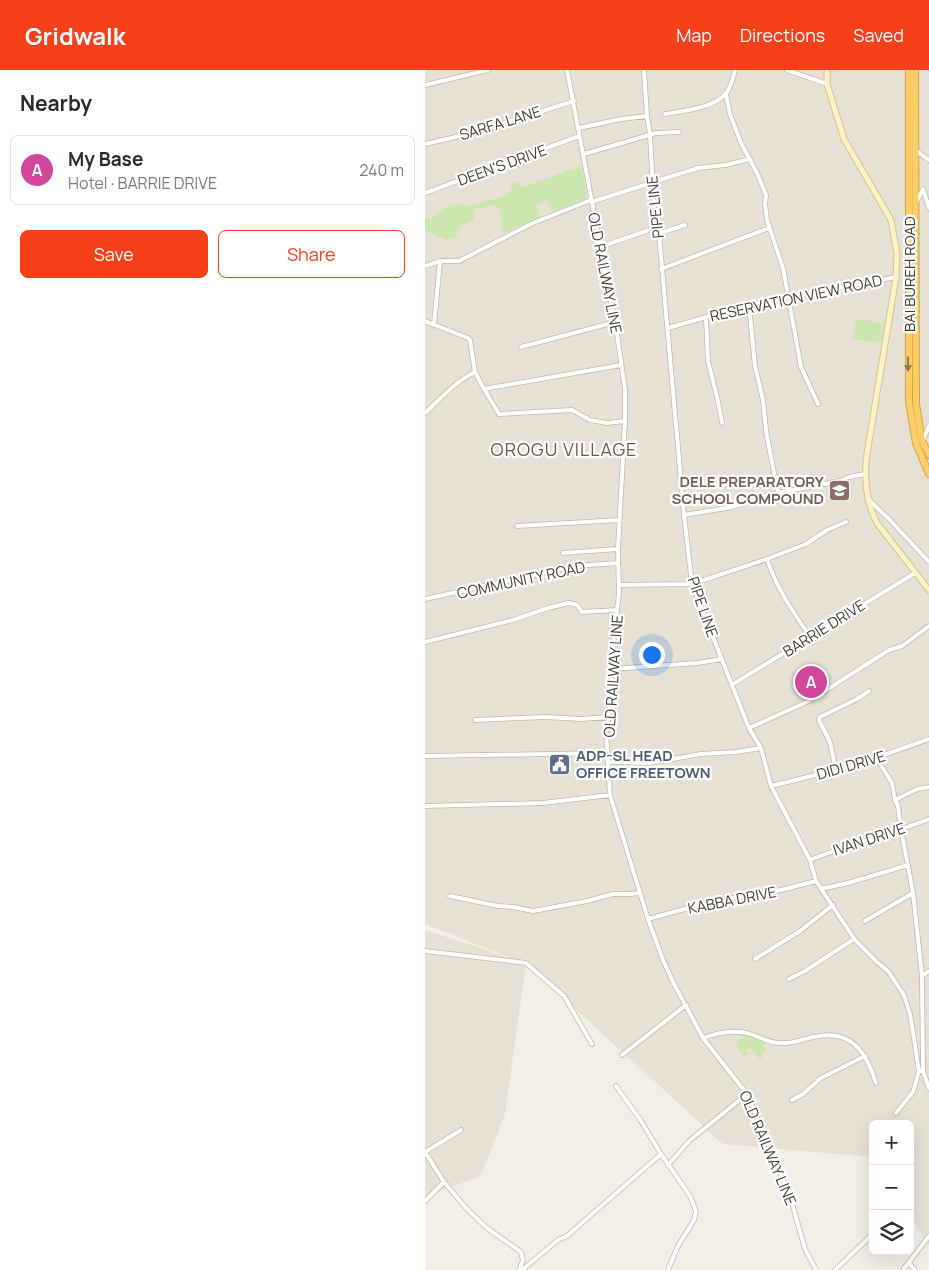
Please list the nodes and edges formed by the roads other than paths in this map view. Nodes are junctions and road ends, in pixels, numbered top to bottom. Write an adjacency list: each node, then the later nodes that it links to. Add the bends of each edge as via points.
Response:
1 (488, 70): 10 (street)
2 (567, 70): 12 (street, OLD RAILWAY LINE)
3 (644, 70): 14 (street, PIPE LINE)
4 (735, 70): 11 (street)
5 (787, 70): 9 (street)
6 (827, 70): 9 (street)
7 (909, 70): 57 (highway, BAI BUREH ROAD, one-way to 57, via 909,402 916,442)
8 (915, 70): 20 (highway, BAI BUREH ROAD)
9 (827, 84): 37 (street, via 844,139 891,220 897,254)
10 (425, 85)
11 (726, 94): 13 (street, via 698,108); 22 (street, via 730,114)
12 (574, 101): 15 (street, OLD RAILWAY LINE); 19 (street, SARFA LANE, via 473,133)
13 (665, 114)
14 (647, 116): 15 (street); 17 (street, PIPE LINE)
15 (579, 128): 18 (street, OLD RAILWAY LINE)
16 (679, 132): 17 (street)
17 (650, 134): 21 (street); 24 (street, PIPE LINE)
18 (579, 136): 21 (street, OLD RAILWAY LINE); 25 (street, DEEN'S DRIVE)
19 (425, 144)
20 (915, 150): 23 (street); 27 (highway, BAI BUREH ROAD)
21 (584, 154): 26 (street, OLD RAILWAY LINE)
22 (750, 159): 24 (street, via 698,168); 31 (street, via 766,194)
23 (929, 160)
24 (652, 183): 26 (street); 30 (street, PIPE LINE)
25 (425, 193)
26 (591, 201): 33 (street, OLD RAILWAY LINE); 34 (street, via 533,223 459,261)
27 (915, 204): 28 (street, via 923,189); 54 (highway, BAI BUREH ROAD, via 916,404)
28 (929, 208)
29 (685, 226): 32 (street)
30 (655, 228): 32 (street, PIPE LINE); 33 (street)
31 (769, 228): 36 (street); 38 (street, via 783,268)
32 (657, 234): 36 (street, PIPE LINE)
33 (600, 247): 42 (street, OLD RAILWAY LINE)
34 (440, 261): 35 (street); 43 (street)
35 (425, 266)
36 (661, 269): 44 (street, PIPE LINE)
37 (896, 277): 38 (street, RESERVATION VIEW ROAD); 56 (street)
38 (788, 297): 39 (street, RESERVATION VIEW ROAD); 49 (street, via 801,366)
39 (749, 305): 40 (street, RESERVATION VIEW ROAD); 58 (street, via 755,366)
40 (706, 317): 44 (street, RESERVATION VIEW ROAD); 52 (street, via 708,361)
41 (425, 322): 43 (street)
42 (615, 322): 45 (street); 46 (street, OLD RAILWAY LINE)
43 (434, 325): 47 (street, via 470,340)
44 (668, 328): 60 (street, PIPE LINE)
45 (521, 347)
46 (621, 364): 48 (street); 51 (street, OLD RAILWAY LINE)
47 (475, 372): 48 (street); 50 (street)
48 (484, 389): 51 (street, via 499,414 573,410 590,420)
49 (818, 404)
50 (425, 413)
51 (625, 422): 61 (street, OLD RAILWAY LINE)
52 (722, 423)
53 (929, 426): 54 (street)
54 (922, 441): 55 (highway, BAI BUREH ROAD)
55 (929, 455)
56 (865, 474): 58 (street); 59 (street)
57 (929, 474)
58 (778, 493): 60 (street, via 732,507)
59 (867, 499): 67 (street); 69 (street, via 877,523)
60 (684, 515): 70 (street, PIPE LINE)
61 (619, 520): 63 (street); 64 (street, OLD RAILWAY LINE)
62 (847, 522): 66 (street)
63 (517, 526)
64 (617, 549): 65 (street); 68 (street, OLD RAILWAY LINE)
65 (563, 553)
66 (767, 560): 70 (street); 76 (street, via 784,596)
67 (929, 562)
68 (618, 563): 71 (street, OLD RAILWAY LINE); 73 (street, COMMUNITY ROAD, via 575,566)
69 (915, 573): 72 (street); 76 (street, BARRIE DRIVE)
70 (692, 584): 71 (street); 78 (street, PIPE LINE)
71 (619, 585): 74 (street, OLD RAILWAY LINE)
72 (929, 590)
73 (425, 599)
74 (617, 610): 77 (street, via 582,612 577,605 569,603); 79 (street, OLD RAILWAY LINE)
75 (929, 626): 84 (street, via 829,690)
76 (810, 636): 80 (street, BARRIE DRIVE)
77 (425, 642)
78 (722, 659): 79 (street); 80 (street, PIPE LINE)
79 (612, 669): 82 (street, OLD RAILWAY LINE)
80 (733, 684): 84 (street, PIPE LINE)
81 (869, 691): 91 (street, via 820,716)
82 (609, 717): 83 (street); 87 (street, OLD RAILWAY LINE, via 606,730)
83 (475, 720)
84 (749, 728): 86 (street, PIPE LINE)
85 (929, 739): 89 (street, DIDI DRIVE)
86 (761, 748): 90 (street, via 650,763); 92 (street, PIPE LINE)
87 (608, 753): 88 (street); 90 (street, OLD RAILWAY LINE)
88 (425, 756)
89 (877, 759): 91 (street, DIDI DRIVE); 95 (street, via 892,783)
90 (609, 762): 94 (street, OLD RAILWAY LINE)
91 (836, 770): 92 (street, DIDI DRIVE)
92 (771, 786): 99 (street, PIPE LINE)
93 (929, 787): 95 (street)
94 (610, 795): 96 (street, via 543,803); 103 (street, OLD RAILWAY LINE)
95 (895, 800): 98 (street)
96 (425, 806)
97 (929, 819): 98 (street, IVAN DRIVE)
98 (901, 829): 99 (street, IVAN DRIVE, via 843,846); 100 (street)
99 (810, 860): 101 (street, PIPE LINE)
100 (908, 865): 102 (street); 104 (street)
101 (816, 881): 102 (street, PIPE LINE); 107 (street, KABBA DRIVE, via 713,901)
102 (821, 889): 106 (street, PIPE LINE)
103 (640, 893): 105 (street, via 613,894 533,911); 107 (street, OLD RAILWAY LINE)
104 (913, 893): 108 (street); 113 (street)
105 (450, 896)
106 (833, 905): 109 (street, PIPE LINE); 111 (street, via 800,931)
107 (648, 919): 115 (street, OLD RAILWAY LINE, via 663,960)
108 (865, 921)
109 (854, 939): 114 (street); 120 (street, PIPE LINE, via 888,971 904,995)
110 (425, 951): 117 (street, via 526,964 564,996)
111 (755, 959)
112 (929, 971): 113 (street)
113 (922, 976): 120 (street)
114 (789, 979)
115 (686, 1005): 116 (street, OLD RAILWAY LINE); 118 (street)
116 (703, 1038): 119 (street, via 734,1032 779,1043 833,1036 857,1045); 124 (street, OLD RAILWAY LINE)
117 (592, 1044)
118 (622, 1055)
119 (865, 1056): 121 (street); 125 (street, via 821,1078)
120 (921, 1071): 123 (street, PIPE LINE); 126 (street, via 913,1092)
121 (876, 1083)
122 (616, 1086): 128 (street)
123 (929, 1088)
124 (747, 1094): 129 (street, via 689,1140); 137 (street, OLD RAILWAY LINE, via 790,1196 805,1250)
125 (792, 1100)
126 (896, 1113)
127 (461, 1130): 130 (street, via 425,1152)
128 (661, 1154): 129 (street); 135 (street, via 567,1236 557,1240)
129 (668, 1165): 136 (street, via 690,1196 696,1211 695,1220 678,1246)
130 (444, 1182): 131 (street); 135 (street, via 487,1228 521,1252)
131 (425, 1201)
132 (929, 1236): 134 (street)
133 (869, 1238): 138 (street)
134 (909, 1263): 139 (street); 140 (street)
135 (520, 1270)
136 (668, 1270)
137 (816, 1270)
138 (835, 1270)
139 (903, 1270)
140 (915, 1270)

